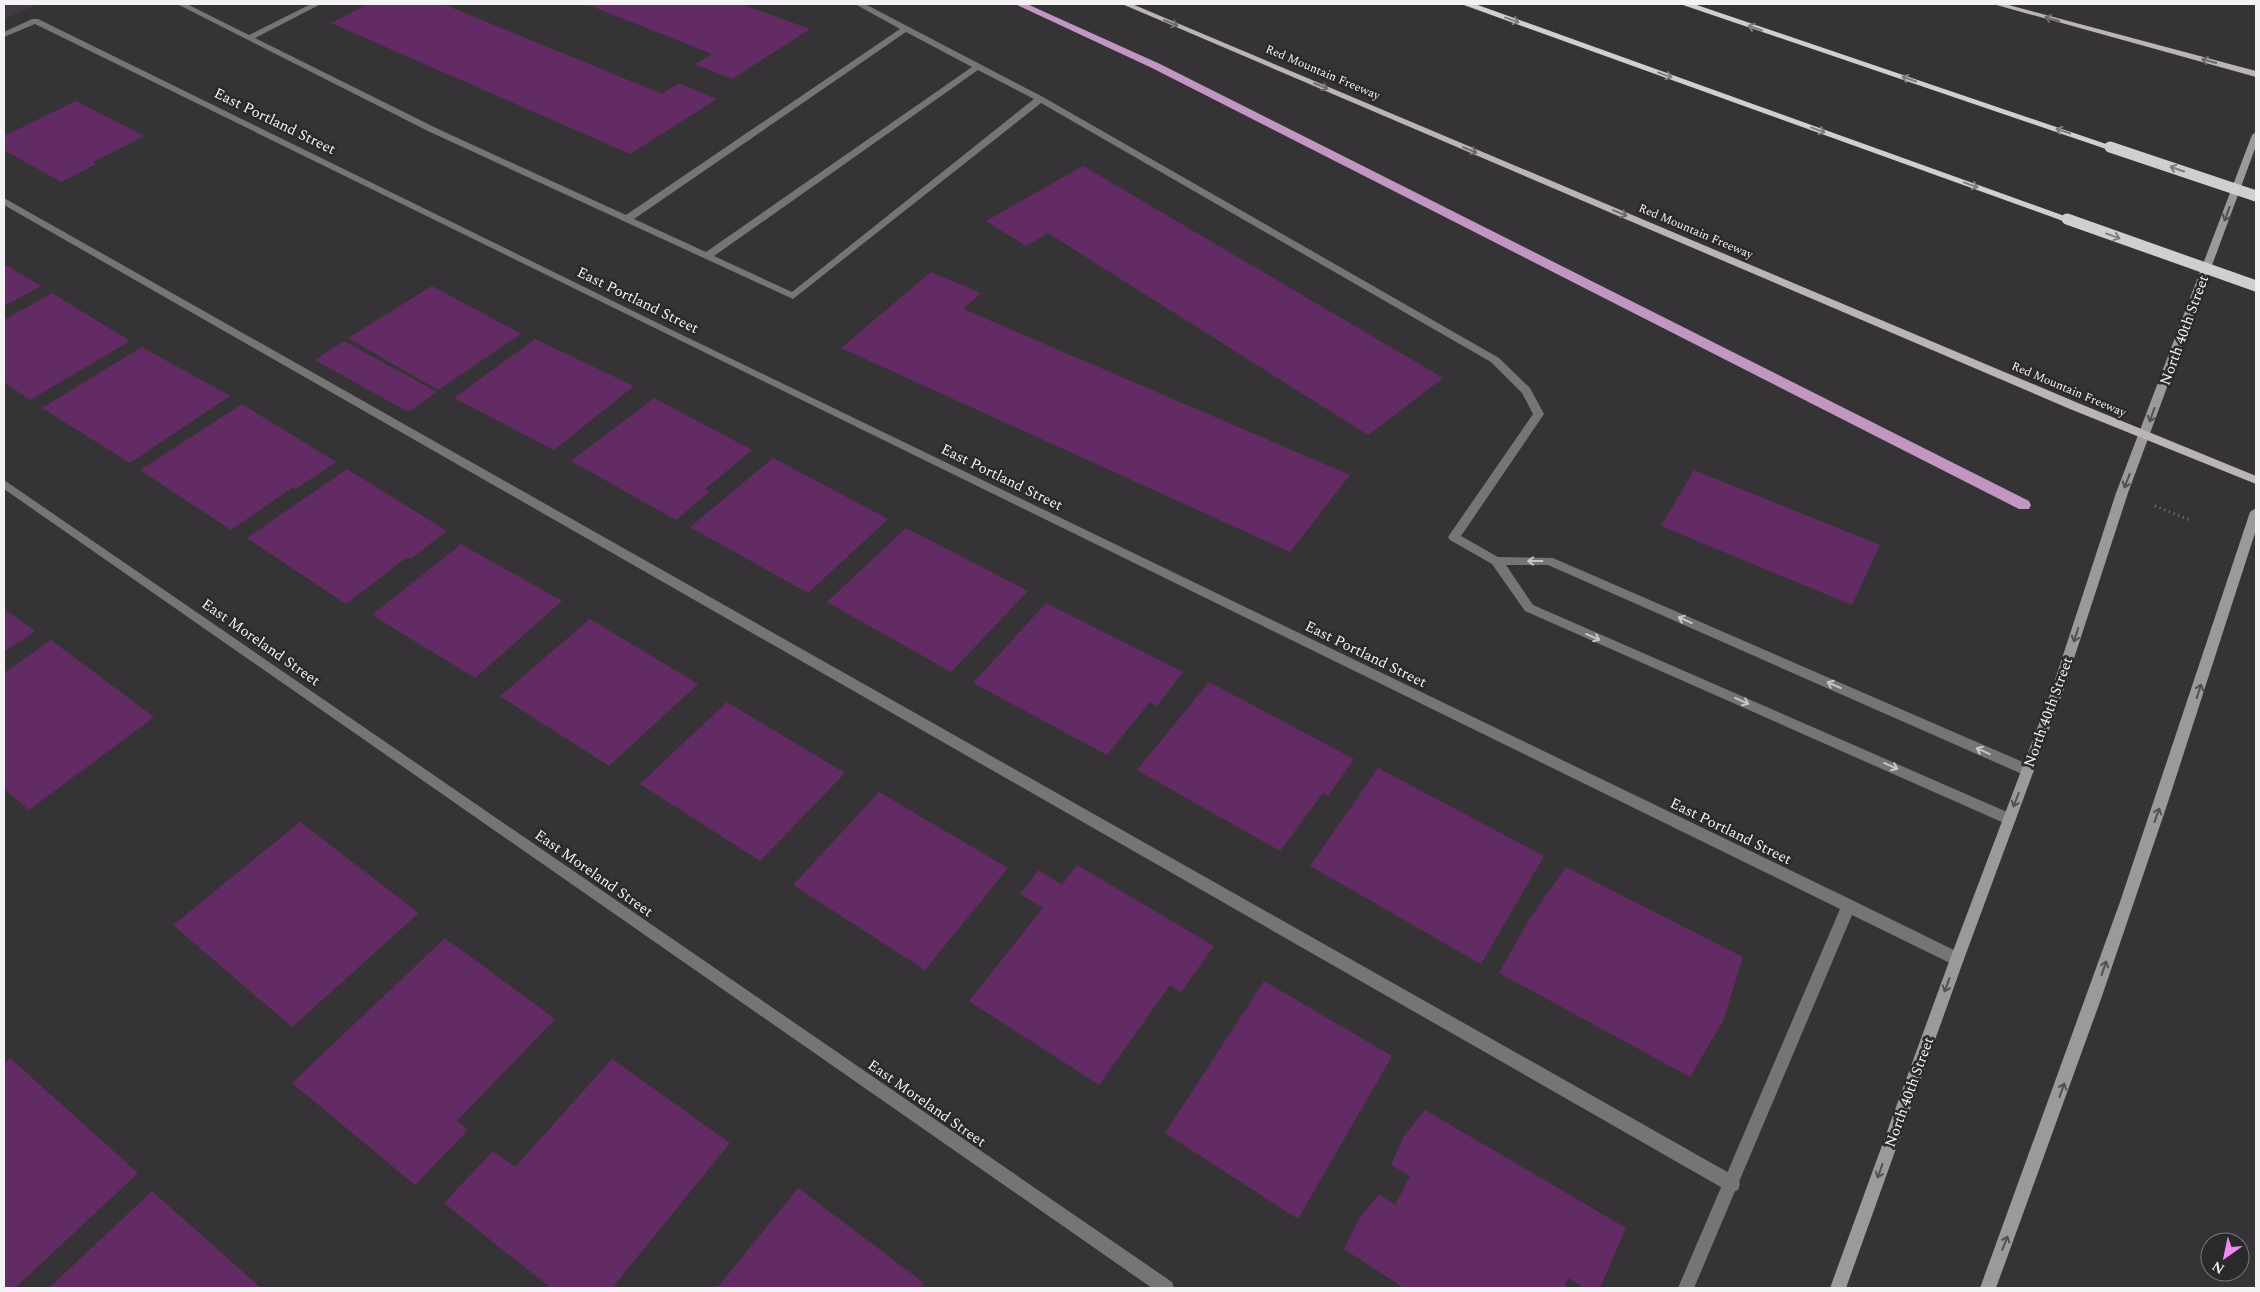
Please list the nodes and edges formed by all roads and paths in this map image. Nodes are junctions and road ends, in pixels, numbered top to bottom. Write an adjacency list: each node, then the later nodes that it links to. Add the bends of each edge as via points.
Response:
1 (181, 4): 9 (street)
2 (206, 4): 9 (street)
3 (317, 4): 12 (street)
4 (859, 4): 10 (street)
5 (1126, 4): 22 (main road, Red Mountain Freeway, one-way to 22)
6 (1466, 4): 21 (highway, one-way to 21, bridge)
7 (1685, 4): 17 (highway, one-way to 7, bridge)
8 (1996, 4): 14 (main road, one-way to 8)
9 (193, 10): 12 (street)
10 (907, 28): 13 (street); 19 (street)
11 (4, 35): 31 (street, East Portland Street, via 35,20 672,334)
12 (249, 38): 19 (street, via 433,130)
13 (978, 66): 15 (street); 20 (street)
14 (2256, 74)
15 (1040, 99): 20 (street, via 793,296); 28 (street, via 1495,360 1520,385 1539,414 1454,537)
16 (2256, 135): 22 (main road, North 40th Street, one-way to 22)
17 (2256, 196)
18 (4, 201): 33 (street)
19 (626, 219): 20 (street)
20 (707, 256)
21 (2256, 286)
22 (2144, 435): 23 (main road, Red Mountain Freeway); 29 (main road, North 40th Street, one-way to 29, via 2058,689)
23 (2256, 480)
24 (4, 484): 34 (street, East Moreland Street)
25 (2156, 506): 27 (path)
26 (2256, 512): 37 (main road, one-way to 26, via 2070,1068 2184,738)
27 (2190, 520)
28 (1496, 561): 29 (street, one-way to 28, via 1549,561); 30 (street, one-way to 30, via 1529,608)
29 (2027, 770): 30 (main road, North 40th Street, one-way to 30)
30 (2009, 819): 32 (main road, North 40th Street)
31 (1849, 905): 32 (street, East Portland Street); 33 (street)
32 (1957, 958): 36 (main road, North 40th Street, one-way to 36)
33 (1732, 1184): 35 (street)
34 (1166, 1288)
35 (1686, 1288)
36 (1838, 1288)
37 (1988, 1288)

